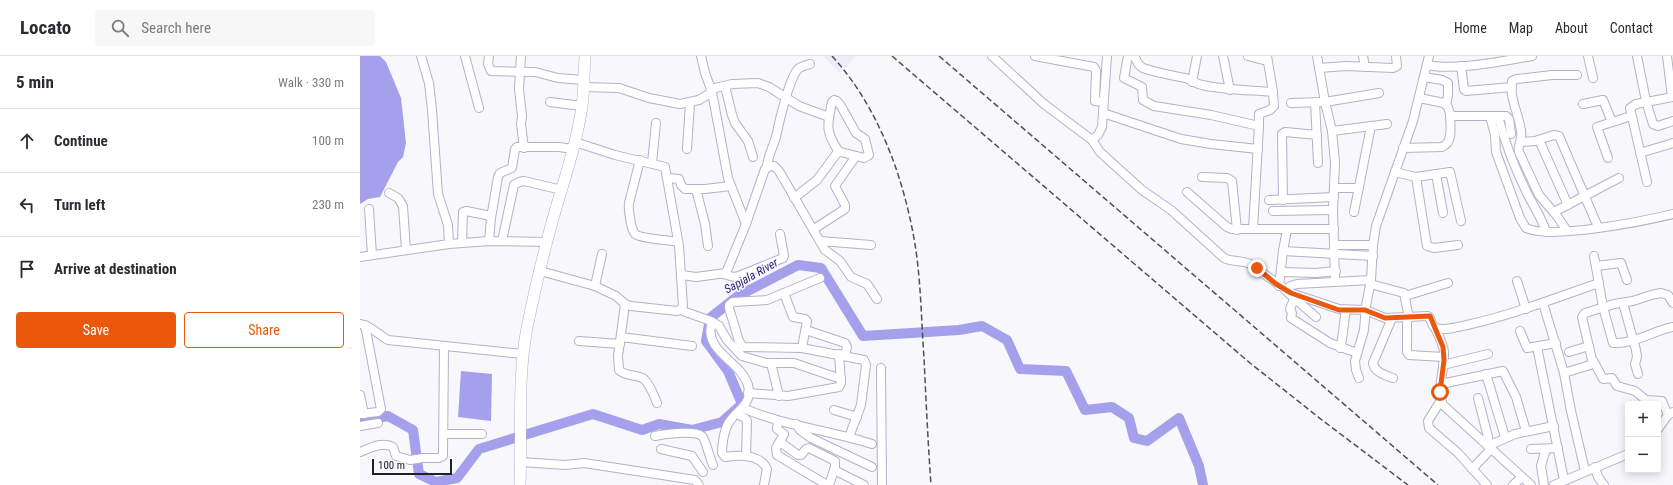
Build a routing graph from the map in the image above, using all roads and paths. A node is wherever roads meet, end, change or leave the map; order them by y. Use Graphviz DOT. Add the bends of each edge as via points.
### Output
graph roads {
  1 [pos="422,56"];
  2 [pos="465,56"];
  3 [pos="489,56"];
  4 [pos="521,56"];
  5 [pos="584,56"];
  6 [pos="701,56"];
  7 [pos="992,56"];
  8 [pos="1035,56"];
  9 [pos="1107,56"];
  10 [pos="1128,56"];
  11 [pos="1134,56"];
  12 [pos="1197,56"];
  13 [pos="1224,56"];
  14 [pos="1248,56"];
  15 [pos="1317,56"];
  16 [pos="1363,56"];
  17 [pos="1396,56"];
  18 [pos="1429,56"];
  19 [pos="1532,56"];
  20 [pos="1588,56"];
  21 [pos="1637,56"];
  22 [pos="1667,56"];
  23 [pos="1520,57"];
  24 [pos="1508,58"];
  25 [pos="1066,59"];
  26 [pos="1267,59"];
  27 [pos="1482,59"];
  28 [pos="810,64"];
  29 [pos="1427,65"];
  30 [pos="1461,66"];
  31 [pos="1365,67"];
  32 [pos="1319,68"];
  33 [pos="520,71"];
  34 [pos="1577,75"];
  35 [pos="1424,77"];
  36 [pos="1593,78"];
  37 [pos="1192,82"];
  38 [pos="583,84"];
  39 [pos="725,86"];
  40 [pos="1512,87"];
  41 [pos="1230,90"];
  42 [pos="711,91"];
  43 [pos="1273,92"];
  44 [pos="1379,93"];
  45 [pos="1672,97"];
  46 [pos="1420,98"];
  47 [pos="786,99"];
  48 [pos="1646,101"];
  49 [pos="550,102"];
  50 [pos="1103,102"];
  51 [pos="1315,102"];
  52 [pos="1325,102"];
  53 [pos="690,103"];
  54 [pos="1291,103"];
  55 [pos="1446,104"];
  56 [pos="1583,104"];
  57 [pos="582,106"];
  58 [pos="479,108"];
  59 [pos="1103,113"];
  60 [pos="1450,114"];
  61 [pos="829,116"];
  62 [pos="1494,116"];
  63 [pos="1631,116"];
  64 [pos="1673,121"];
  65 [pos="1612,122"];
  66 [pos="656,123"];
  67 [pos="1387,124"];
  68 [pos="1259,126"];
  69 [pos="1371,126"];
  70 [pos="1332,131"];
  71 [pos="1512,134"];
  72 [pos="1317,135"];
  73 [pos="1092,140"];
  74 [pos="1539,140"];
  75 [pos="1521,142"];
  76 [pos="1673,143"];
  77 [pos="574,145"];
  78 [pos="524,148"];
  79 [pos="1403,148"];
  80 [pos="687,149"];
  81 [pos="1258,149"];
  82 [pos="839,152"];
  83 [pos="1640,153"];
  84 [pos="856,156"];
  85 [pos="753,157"];
  86 [pos="1608,158"];
  87 [pos="640,160"];
  88 [pos="652,163"];
  89 [pos="1318,163"];
  90 [pos="767,166"];
  91 [pos="1395,172"];
  92 [pos="1436,174"];
  93 [pos="1416,177"];
  94 [pos="668,178"];
  95 [pos="1202,178"];
  96 [pos="1619,178"];
  97 [pos="1647,182"];
  98 [pos="731,186"];
  99 [pos="1335,188"];
  100 [pos="1359,188"];
  101 [pos="696,189"];
  102 [pos="562,190"];
  103 [pos="1187,192"];
  104 [pos="389,193"];
  105 [pos="1334,197"];
  106 [pos="1584,197"];
  107 [pos="794,198"];
  108 [pos="1269,200"];
  109 [pos="1283,200"];
  110 [pos="1568,205"];
  111 [pos="369,209"];
  112 [pos="1334,210"];
  113 [pos="1273,211"];
  114 [pos="1354,212"];
  115 [pos="1554,212"];
  116 [pos="1443,214"];
  117 [pos="1673,214"];
  118 [pos="491,216"];
  119 [pos="1461,221"];
  120 [pos="746,224"];
  121 [pos="1598,227"];
  122 [pos="1252,229"];
  123 [pos="1287,229"];
  124 [pos="1334,229"];
  125 [pos="814,230"];
  126 [pos="1237,230"];
  127 [pos="1567,231"];
  128 [pos="1546,232"];
  129 [pos="780,234"];
  130 [pos="489,241"];
  131 [pos="502,241"];
  132 [pos="820,241"];
  133 [pos="547,242"];
  134 [pos="678,242"];
  135 [pos="462,243"];
  136 [pos="449,244"];
  137 [pos="871,245"];
  138 [pos="1373,245"];
  139 [pos="1458,245"];
  140 [pos="708,246"];
  141 [pos="1335,249"];
  142 [pos="406,250"];
  143 [pos="1283,251"];
  144 [pos="602,254"];
  145 [pos="372,255"];
  146 [pos="1372,256"];
  147 [pos="1594,256"];
  148 [pos="360,257"];
  149 [pos="1596,266"];
  150 [pos="540,271"];
  151 [pos="1336,271"];
  152 [pos="1281,272"];
  153 [pos="723,274"];
  154 [pos="682,275"];
  155 [pos="820,278"];
  156 [pos="1627,280"];
  157 [pos="1335,281"];
  158 [pos="1517,281"];
  159 [pos="1371,282"];
  160 [pos="1448,283"];
  161 [pos="1599,283"];
  162 [pos="595,286"];
  163 [pos="1283,289"];
  164 [pos="784,293"];
  165 [pos="1405,296"];
  166 [pos="877,299"];
  167 [pos="1294,299"];
  168 [pos="1543,303"];
  169 [pos="1623,303"];
  170 [pos="1673,303"];
  171 [pos="625,304"];
  172 [pos="1603,307"];
  173 [pos="1526,309"];
  174 [pos="680,310"];
  175 [pos="1346,310"];
  176 [pos="1365,310"];
  177 [pos="1316,317"];
  178 [pos="1392,318"];
  179 [pos="1408,318"];
  180 [pos="710,321"];
  181 [pos="363,324"];
  182 [pos="1673,327"];
  183 [pos="1435,328"];
  184 [pos="806,330"];
  185 [pos="1520,331"];
  186 [pos="1633,340"];
  187 [pos="579,341"];
  188 [pos="620,341"];
  189 [pos="1556,343"];
  190 [pos="444,346"];
  191 [pos="692,346"];
  192 [pos="1590,346"];
  193 [pos="1537,347"];
  194 [pos="802,348"];
  195 [pos="1340,348"];
  196 [pos="1569,352"];
  197 [pos="1357,353"];
  198 [pos="523,354"];
  199 [pos="842,354"];
  200 [pos="1488,354"];
  201 [pos="1443,361"];
  202 [pos="1594,362"];
  203 [pos="771,363"];
  204 [pos="881,368"];
  205 [pos="1564,373"];
  206 [pos="1486,374"];
  207 [pos="1638,374"];
  208 [pos="1358,378"];
  209 [pos="1393,378"];
  210 [pos="841,379"];
  211 [pos="1441,384"];
  212 [pos="748,394"];
  213 [pos="360,395"];
  214 [pos="779,396"];
  215 [pos="1478,398"];
  216 [pos="1441,400"];
  217 [pos="657,403"];
  218 [pos="834,410"];
  219 [pos="740,411"];
  220 [pos="362,414"];
  221 [pos="1671,414"];
  222 [pos="857,417"];
  223 [pos="778,420"];
  224 [pos="378,423"];
  225 [pos="796,424"];
  226 [pos="360,426"];
  227 [pos="1554,426"];
  228 [pos="1661,426"];
  229 [pos="1526,431"];
  230 [pos="444,434"];
  231 [pos="482,434"];
  232 [pos="655,436"];
  233 [pos="849,437"];
  234 [pos="1505,437"];
  235 [pos="780,442"];
  236 [pos="872,444"];
  237 [pos="1489,447"];
  238 [pos="1558,448"];
  239 [pos="1531,449"];
  240 [pos="1546,449"];
  241 [pos="661,450"];
  242 [pos="360,452"];
  243 [pos="723,456"];
  244 [pos="746,456"];
  245 [pos="1625,456"];
  246 [pos="521,462"];
  247 [pos="713,465"];
  248 [pos="872,467"];
  249 [pos="1472,469"];
  250 [pos="834,470"];
  251 [pos="1596,470"];
  252 [pos="1585,471"];
  253 [pos="703,472"];
  254 [pos="1522,477"];
  255 [pos="1564,480"];
  256 [pos="698,484"];
  257 [pos="520,485"];
  258 [pos="764,485"];
  259 [pos="828,485"];
  260 [pos="864,485"];
  261 [pos="882,485"];
  262 [pos="1487,485"];
  263 [pos="1513,485"];
  264 [pos="1531,485"];
  265 [pos="1544,485"];
  266 [pos="1554,485"];
  267 [pos="1604,485"];
  1 -- 136 [label="street" via="429,83 438,194 448,225"];
  2 -- 58 [label="street"];
  3 -- 33 [label="street" via="488,64 491,71"];
  4 -- 33 [label="street"];
  5 -- 38 [label="highway"];
  6 -- 42 [label="street"];
  7 -- 73 [label="street" via="1044,104"];
  8 -- 25 [label="street"];
  9 -- 50 [label="street"];
  10 -- 68 [label="street" via="1124,78 1142,87 1144,101 1154,106"];
  11 -- 37 [label="street" via="1143,68 1188,78"];
  12 -- 37 [label="street"];
  13 -- 41 [label="street"];
  14 -- 26 [label="street"];
  15 -- 32 [label="street"];
  16 -- 31 [label="street"];
  17 -- 31 [label="street" via="1395,67"];
  18 -- 29 [label="street"];
  19 -- 23 [label="street"];
  20 -- 36 [label="street"];
  21 -- 48 [label="street"];
  22 -- 45 [label="street"];
  23 -- 24 [label="street"];
  24 -- 27 [label="street"];
  25 -- 50 [label="street" via="1096,68 1095,100"];
  26 -- 43 [label="street"];
  27 -- 30 [label="street"];
  28 -- 47 [label="street" via="799,69"];
  29 -- 30 [label="street"];
  29 -- 35 [label="street"];
  30 -- 40 [label="street" via="1466,91"];
  31 -- 32 [label="street"];
  32 -- 52 [label="street"];
  33 -- 38 [label="street"];
  33 -- 78 [label="street"];
  34 -- 40 [label="street" via="1517,79 1512,81"];
  35 -- 46 [label="street"];
  35 -- 55 [label="street" via="1448,83"];
  37 -- 41 [label="street"];
  38 -- 53 [label="street" via="619,88 660,101"];
  38 -- 57 [label="highway"];
  39 -- 42 [label="street"];
  39 -- 47 [label="street" via="758,83"];
  39 -- 85 [label="street" via="735,123 748,141"];
  40 -- 75 [label="street" via="1521,129"];
  41 -- 43 [label="street"];
  42 -- 53 [label="street"];
  42 -- 98 [label="street"];
  43 -- 68 [label="street" via="1274,106 1259,114"];
  44 -- 52 [label="street"];
  45 -- 48 [label="street"];
  46 -- 55 [label="street"];
  46 -- 79 [label="street"];
  47 -- 61 [label="street"];
  47 -- 90 [label="street"];
  48 -- 63 [label="street" via="1632,105"];
  48 -- 64 [label="street" via="1654,126"];
  49 -- 57 [label="street"];
  50 -- 59 [label="street"];
  51 -- 52 [label="street"];
  51 -- 54 [label="street"];
  51 -- 72 [label="street"];
  52 -- 70 [label="street"];
  53 -- 80 [label="street"];
  55 -- 60 [label="street"];
  56 -- 65 [label="street" via="1603,100"];
  57 -- 77 [label="highway"];
  59 -- 73 [label="street" via="1102,127"];
  59 -- 81 [label="street" via="1180,139"];
  60 -- 62 [label="street"];
  60 -- 79 [label="street" via="1450,140 1447,145"];
  61 -- 82 [label="street" via="828,132"];
  61 -- 84 [label="street" via="832,102 836,100 856,133 866,142 868,157"];
  62 -- 71 [label="street" via="1508,117"];
  62 -- 128 [label="street"];
  62 -- 128 [label="street" via="1496,152 1520,218 1526,228"];
  63 -- 65 [label="street"];
  63 -- 83 [label="street"];
  65 -- 86 [label="street" via="1597,127"];
  66 -- 88 [label="street"];
  67 -- 69 [label="street"];
  68 -- 81 [label="street"];
  69 -- 70 [label="street"];
  69 -- 100 [label="street"];
  70 -- 99 [label="street"];
  72 -- 89 [label="street"];
  72 -- 109 [label="street" via="1285,132 1282,134"];
  73 -- 163 [label="street" via="1100,152 1129,178 1171,210 1224,258 1250,264"];
  74 -- 75 [label="street"];
  74 -- 106 [label="street" via="1554,134 1559,136"];
  74 -- 110 [label="street"];
  75 -- 115 [label="street" via="1519,152 1535,187"];
  76 -- 83 [label="street"];
  77 -- 78 [label="street"];
  77 -- 87 [label="street"];
  77 -- 102 [label="highway"];
  78 -- 118 [label="street" via="515,149 512,168 500,173 498,177"];
  79 -- 91 [label="street"];
  81 -- 122 [label="street"];
  82 -- 84 [label="street"];
  82 -- 107 [label="street" via="817,180"];
  83 -- 97 [label="street"];
  84 -- 125 [label="street" via="835,186 845,209"];
  87 -- 88 [label="street"];
  87 -- 134 [label="street" via="628,209 634,231 639,236"];
  88 -- 94 [label="street" via="665,167"];
  90 -- 107 [label="street" via="774,166 779,171"];
  90 -- 120 [label="street"];
  91 -- 93 [label="street"];
  91 -- 138 [label="street" via="1381,208"];
  92 -- 93 [label="street"];
  92 -- 116 [label="street"];
  92 -- 119 [label="street" via="1450,172"];
  93 -- 139 [label="street" via="1427,246 1434,248"];
  94 -- 101 [label="street" via="680,179 684,189"];
  94 -- 134 [label="street"];
  95 -- 126 [label="street" via="1227,178 1232,181"];
  96 -- 106 [label="street"];
  98 -- 101 [label="street"];
  98 -- 120 [label="street"];
  99 -- 100 [label="street"];
  99 -- 105 [label="street"];
  100 -- 114 [label="street"];
  101 -- 140 [label="street"];
  102 -- 131 [label="street" via="524,181 514,185"];
  102 -- 133 [label="highway"];
  103 -- 126 [label="street" via="1227,227"];
  104 -- 142 [label="street" via="398,198 403,206"];
  105 -- 109 [label="street"];
  105 -- 112 [label="street"];
  106 -- 110 [label="street"];
  106 -- 121 [label="street"];
  107 -- 125 [label="street"];
  108 -- 109 [label="street"];
  110 -- 115 [label="street"];
  111 -- 145 [label="street"];
  112 -- 113 [label="street"];
  112 -- 124 [label="street"];
  115 -- 127 [label="street"];
  117 -- 121 [label="street"];
  118 -- 130 [label="street"];
  118 -- 135 [label="street" via="463,212"];
  120 -- 153 [label="street" via="730,268"];
  121 -- 127 [label="street"];
  122 -- 123 [label="street"];
  122 -- 126 [label="street"];
  123 -- 124 [label="street"];
  123 -- 143 [label="street"];
  124 -- 141 [label="street"];
  125 -- 132 [label="street"];
  127 -- 128 [label="street"];
  129 -- 153 [label="street" via="783,258 739,276"];
  130 -- 131 [label="street"];
  130 -- 135 [label="street"];
  131 -- 133 [label="street"];
  132 -- 137 [label="street"];
  132 -- 166 [label="street" via="851,277 867,284"];
  133 -- 150 [label="highway"];
  134 -- 154 [label="street"];
  135 -- 136 [label="street"];
  136 -- 142 [label="street"];
  138 -- 141 [label="street"];
  138 -- 146 [label="street"];
  141 -- 143 [label="street"];
  141 -- 146 [label="street"];
  141 -- 151 [label="street"];
  142 -- 145 [label="street"];
  143 -- 152 [label="street"];
  144 -- 162 [label="street"];
  145 -- 148 [label="street"];
  146 -- 159 [label="street"];
  147 -- 149 [label="street"];
  149 -- 156 [label="street" via="1621,263"];
  149 -- 161 [label="street"];
  150 -- 162 [label="street"];
  150 -- 198 [label="highway"];
  151 -- 152 [label="street"];
  151 -- 157 [label="street"];
  152 -- 163 [label="street"];
  153 -- 154 [label="street" via="696,277"];
  154 -- 174 [label="street" via="683,306"];
  155 -- 164 [label="street"];
  157 -- 159 [label="street"];
  157 -- 163 [label="street" via="1297,284"];
  158 -- 173 [label="street"];
  159 -- 165 [label="street" via="1399,291"];
  159 -- 176 [label="street"];
  160 -- 165 [label="street"];
  161 -- 168 [label="street"];
  161 -- 172 [label="street"];
  162 -- 171 [label="street" via="616,296"];
  163 -- 167 [label="street"];
  163 -- 175 [label="street"];
  164 -- 184 [label="street" via="793,317 806,319"];
  164 -- 194 [label="street" via="759,301 733,302 728,308 743,347"];
  165 -- 179 [label="street"];
  167 -- 177 [label="street"];
  167 -- 195 [label="street" via="1290,309 1291,318"];
  168 -- 173 [label="street"];
  168 -- 189 [label="street"];
  169 -- 170 [label="street" via="1661,293 1668,295"];
  169 -- 172 [label="street"];
  169 -- 186 [label="street"];
  171 -- 174 [label="street"];
  171 -- 188 [label="street"];
  172 -- 186 [label="street" via="1612,341 1616,343"];
  172 -- 192 [label="street" via="1583,315"];
  173 -- 183 [label="street" via="1475,324"];
  174 -- 180 [label="street"];
  175 -- 176 [label="street"];
  175 -- 195 [label="street"];
  176 -- 178 [label="street"];
  176 -- 197 [label="street" via="1364,330"];
  178 -- 179 [label="street"];
  178 -- 209 [label="street" via="1373,363 1377,371"];
  179 -- 183 [label="street" via="1428,316"];
  179 -- 201 [label="street" via="1409,355"];
  180 -- 203 [label="street" via="719,326 727,340 742,356"];
  180 -- 212 [label="street" via="711,338 725,358 746,378"];
  181 -- 190 [label="street" via="388,340"];
  181 -- 220 [label="street" via="381,409 378,412"];
  182 -- 186 [label="street"];
  183 -- 201 [label="street" via="1443,347"];
  184 -- 194 [label="street"];
  184 -- 199 [label="street" via="845,343 847,347"];
  185 -- 193 [label="street" via="1527,348"];
  186 -- 207 [label="street"];
  187 -- 188 [label="street"];
  188 -- 191 [label="street"];
  188 -- 217 [label="street" via="619,370 622,374 644,379"];
  189 -- 193 [label="street"];
  189 -- 205 [label="street"];
  190 -- 198 [label="street"];
  190 -- 230 [label="street"];
  192 -- 196 [label="street"];
  192 -- 202 [label="street"];
  193 -- 227 [label="street"];
  194 -- 199 [label="street"];
  195 -- 197 [label="street"];
  197 -- 208 [label="street"];
  198 -- 246 [label="highway" via="520,392"];
  199 -- 210 [label="street"];
  199 -- 222 [label="street" via="866,361 863,393"];
  200 -- 201 [label="street"];
  201 -- 211 [label="street"];
  202 -- 205 [label="street" via="1591,366"];
  202 -- 221 [label="street" via="1603,379 1612,378 1617,386 1636,391 1646,400 1662,401"];
  203 -- 210 [label="street" via="794,363"];
  203 -- 214 [label="street"];
  204 -- 261 [label="street"];
  205 -- 252 [label="street"];
  206 -- 211 [label="street"];
  206 -- 229 [label="street" via="1504,372 1516,397"];
  206 -- 234 [label="street"];
  210 -- 214 [label="street" via="841,386 836,388"];
  211 -- 216 [label="street"];
  212 -- 214 [label="street"];
  212 -- 219 [label="street" via="746,404"];
  213 -- 220 [label="street"];
  215 -- 237 [label="street"];
  216 -- 237 [label="street" via="1446,409"];
  216 -- 249 [label="street" via="1428,421 1428,426"];
  218 -- 222 [label="street"];
  219 -- 223 [label="street"];
  219 -- 243 [label="street" via="728,424 722,449"];
  219 -- 244 [label="street" via="747,420"];
  221 -- 228 [label="street"];
  222 -- 233 [label="street"];
  223 -- 225 [label="street"];
  223 -- 235 [label="street" via="778,429 784,434"];
  224 -- 226 [label="street"];
  225 -- 233 [label="street"];
  225 -- 248 [label="street" via="811,438"];
  227 -- 229 [label="street"];
  227 -- 238 [label="street"];
  229 -- 234 [label="street"];
  230 -- 231 [label="street"];
  230 -- 242 [label="street" via="444,456 439,458 397,457 393,447 388,445"];
  232 -- 247 [label="street" via="674,433 702,435"];
  233 -- 236 [label="street"];
  234 -- 237 [label="street"];
  235 -- 250 [label="street" via="800,456 809,448 833,460 836,464"];
  235 -- 259 [label="street" via="776,448 777,455"];
  237 -- 249 [label="street"];
  237 -- 254 [label="street"];
  238 -- 240 [label="street"];
  238 -- 255 [label="street"];
  239 -- 240 [label="street"];
  240 -- 265 [label="street" via="1541,466"];
  241 -- 253 [label="street" via="692,456"];
  243 -- 244 [label="street"];
  243 -- 247 [label="street"];
  244 -- 258 [label="street" via="766,466"];
  245 -- 251 [label="street"];
  246 -- 256 [label="street" via="565,465 584,463 695,480"];
  246 -- 257 [label="highway"];
  247 -- 253 [label="street"];
  249 -- 262 [label="street"];
  250 -- 259 [label="street"];
  250 -- 260 [label="street"];
  251 -- 252 [label="street"];
  251 -- 267 [label="street"];
  252 -- 255 [label="street"];
  253 -- 256 [label="street"];
  254 -- 263 [label="street"];
  254 -- 264 [label="street"];
  255 -- 266 [label="street"];
}
